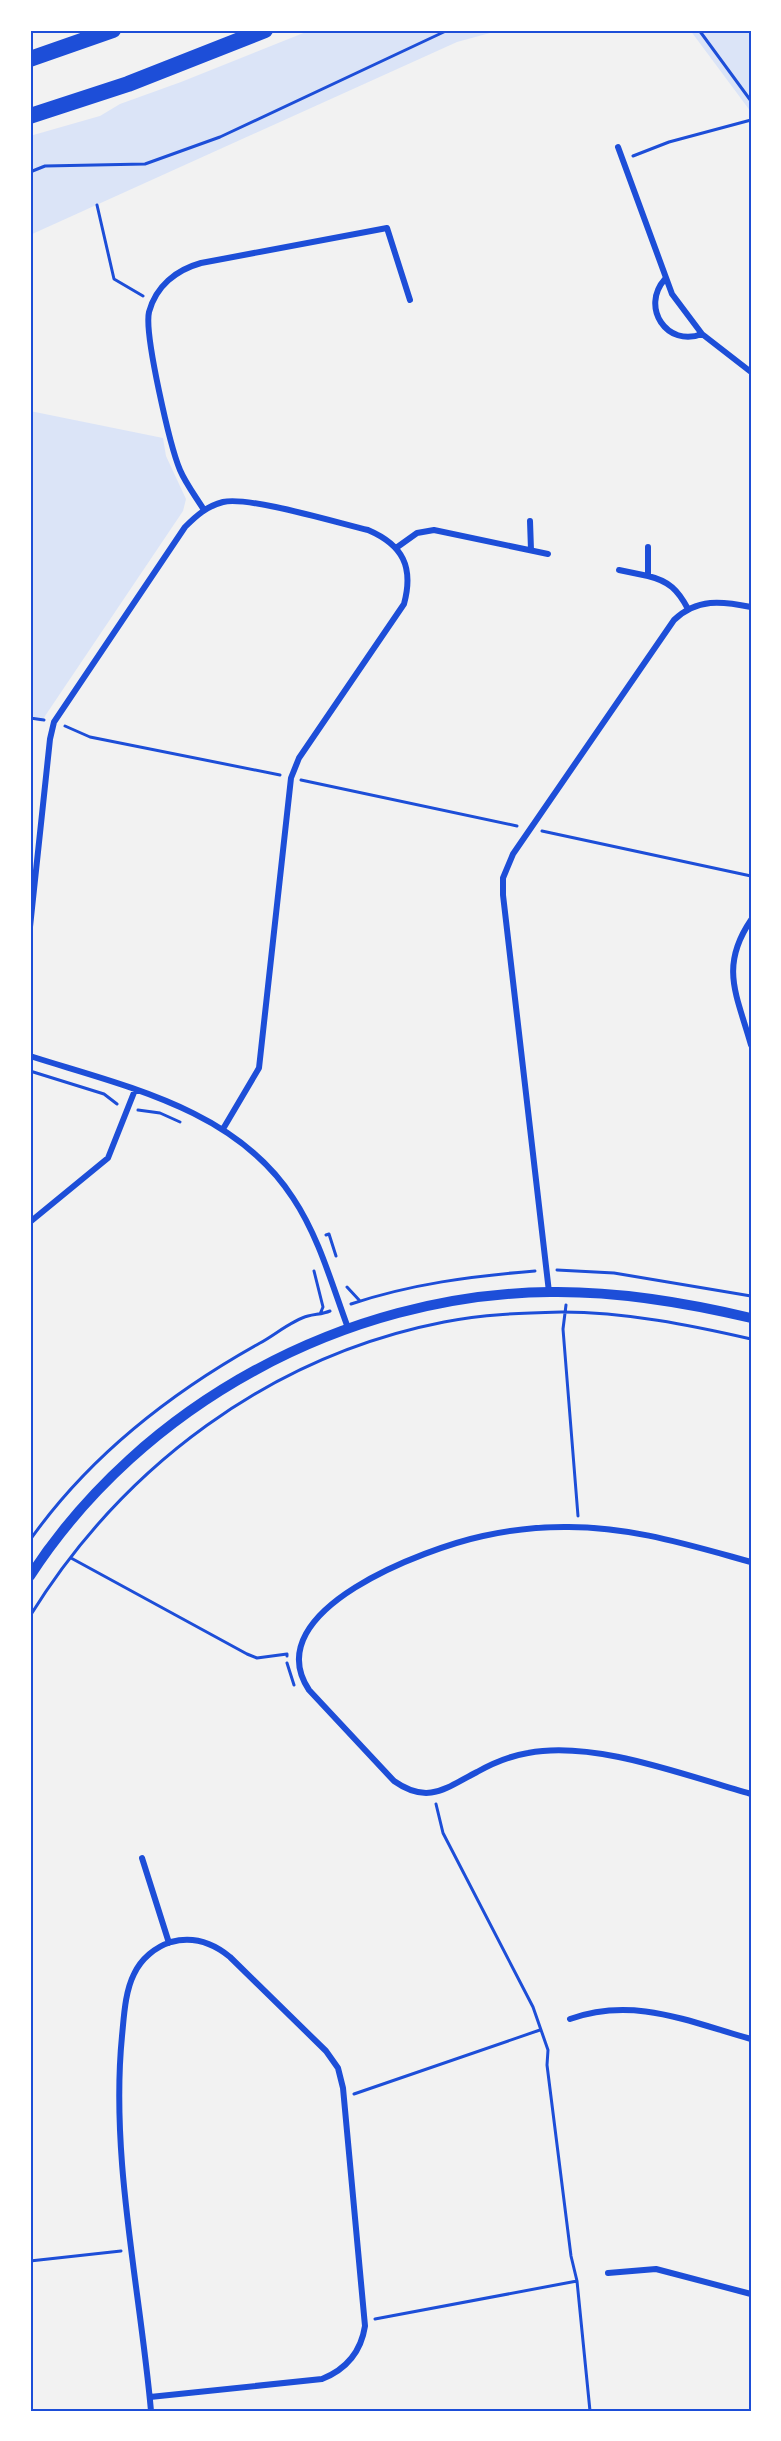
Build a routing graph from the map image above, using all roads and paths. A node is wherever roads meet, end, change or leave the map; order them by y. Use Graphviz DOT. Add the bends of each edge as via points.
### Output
graph roads {
  1 [pos="113,30"];
  2 [pos="265,30"];
  3 [pos="448,30"];
  4 [pos="699,30"];
  5 [pos="30,59"];
  6 [pos="751,101"];
  7 [pos="30,116"];
  8 [pos="751,120"];
  9 [pos="618,147"];
  10 [pos="623,160"];
  11 [pos="30,172"];
  12 [pos="97,205"];
  13 [pos="665,279"];
  14 [pos="410,300"];
  15 [pos="153,301"];
  16 [pos="702,334"];
  17 [pos="751,372"];
  18 [pos="204,510"];
  19 [pos="530,521"];
  20 [pos="648,547"];
  21 [pos="396,548"];
  22 [pos="531,550"];
  23 [pos="548,554"];
  24 [pos="619,570"];
  25 [pos="648,576"];
  26 [pos="751,607"];
  27 [pos="688,609"];
  28 [pos="30,718"];
  29 [pos="54,722"];
  30 [pos="291,777"];
  31 [pos="530,829"];
  32 [pos="751,876"];
  33 [pos="751,920"];
  34 [pos="30,927"];
  35 [pos="751,1045"];
  36 [pos="30,1056"];
  37 [pos="30,1071"];
  38 [pos="135,1090"];
  39 [pos="129,1107"];
  40 [pos="185,1124"];
  41 [pos="224,1129"];
  42 [pos="30,1222"];
  43 [pos="570,1270"];
  44 [pos="314,1271"];
  45 [pos="546,1271"];
  46 [pos="549,1292"];
  47 [pos="569,1292"];
  48 [pos="751,1296"];
  49 [pos="340,1308"];
  50 [pos="564,1312"];
  51 [pos="320,1315"];
  52 [pos="751,1318"];
  53 [pos="348,1328"];
  54 [pos="751,1339"];
  55 [pos="579,1527"];
  56 [pos="30,1540"];
  57 [pos="71,1558"];
  58 [pos="751,1562"];
  59 [pos="30,1576"];
  60 [pos="30,1616"];
  61 [pos="297,1691"];
  62 [pos="751,1794"];
  63 [pos="429,1803"];
  64 [pos="142,1858"];
  65 [pos="170,1943"];
  66 [pos="570,2019"];
  67 [pos="540,2030"];
  68 [pos="751,2039"];
  69 [pos="344,2097"];
  70 [pos="133,2250"];
  71 [pos="30,2261"];
  72 [pos="608,2274"];
  73 [pos="577,2281"];
  74 [pos="751,2294"];
  75 [pos="365,2321"];
  76 [pos="150,2397"];
  77 [pos="151,2411"];
  78 [pos="590,2411"];
  1 -- 5 [label="highway"];
  2 -- 7 [label="highway" via="128,84"];
  3 -- 11 [label="path" via="231,132 146,164 45,166"];
  4 -- 6 [label="path"];
  8 -- 10 [label="path" via="669,142"];
  9 -- 10 [label="street"];
  10 -- 13 [label="street"];
  12 -- 15 [label="path" via="114,279"];
  13 -- 16 [label="street"];
  13 -- 16 [label="street" via="655,298 659,320 681,337"];
  14 -- 15 [label="street" via="387,228 190,266 172,276"];
  15 -- 18 [label="street" via="147,332 173,447 179,468"];
  16 -- 17 [label="street"];
  18 -- 21 [label="street" via="230,501 248,502 368,531 384,537"];
  18 -- 29 [label="street" via="185,527"];
  19 -- 22 [label="street"];
  20 -- 25 [label="street"];
  21 -- 22 [label="street" via="417,533 434,530"];
  21 -- 30 [label="street" via="405,562 408,579 404,603 299,758"];
  22 -- 23 [label="street"];
  24 -- 25 [label="street"];
  25 -- 27 [label="street" via="674,587"];
  26 -- 27 [label="street" via="713,601"];
  27 -- 31 [label="street" via="668,627"];
  28 -- 29 [label="path"];
  29 -- 30 [label="path" via="90,737"];
  29 -- 34 [label="street"];
  30 -- 31 [label="path"];
  30 -- 41 [label="street" via="259,1068"];
  31 -- 32 [label="path"];
  31 -- 45 [label="street" via="508,862 502,886"];
  33 -- 35 [label="street" via="737,942 732,972"];
  36 -- 38 [label="street"];
  37 -- 39 [label="path" via="104,1094 114,1103"];
  38 -- 39 [label="street"];
  38 -- 41 [label="street" via="186,1109"];
  39 -- 40 [label="path" via="160,1113"];
  39 -- 42 [label="street" via="108,1158"];
  41 -- 49 [label="street" via="269,1166 293,1197 312,1231"];
  43 -- 45 [label="path"];
  43 -- 47 [label="path"];
  43 -- 48 [label="path" via="614,1273"];
  44 -- 51 [label="path" via="323,1307"];
  45 -- 46 [label="street"];
  45 -- 49 [label="path" via="416,1286"];
  46 -- 47 [label="street"];
  46 -- 53 [label="street" via="446,1302"];
  47 -- 50 [label="path"];
  47 -- 52 [label="street" via="650,1298"];
  49 -- 51 [label="path"];
  49 -- 53 [label="street"];
  50 -- 54 [label="path" via="699,1327"];
  50 -- 55 [label="path"];
  50 -- 57 [label="path" via="444,1322 381,1339 273,1384 218,1417 168,1454 121,1497"];
  51 -- 56 [label="path" via="307,1316 231,1358 140,1422 88,1469"];
  53 -- 59 [label="street" via="249,1373 158,1435 80,1510"];
  55 -- 58 [label="street" via="645,1534"];
  55 -- 62 [label="street" via="484,1536 432,1551 383,1573 337,1601 310,1624 297,1657 303,1683 394,1780 417,1792 444,1791 506,1759 557,1749 609,1755"];
  57 -- 60 [label="path"];
  57 -- 61 [label="path" via="247,1654 257,1658 287,1654 287,1667"];
  63 -- 67 [label="path" via="436,1803 443,1833 533,2007"];
  64 -- 65 [label="street"];
  65 -- 69 [label="street" via="206,1943 230,1957 332,2059"];
  65 -- 70 [label="street" via="146,1957 135,1972 124,2023 119,2123"];
  66 -- 68 [label="street" via="610,2008 639,2009"];
  67 -- 69 [label="path"];
  67 -- 73 [label="path" via="548,2050"];
  69 -- 75 [label="street"];
  70 -- 71 [label="path"];
  70 -- 76 [label="street"];
  72 -- 74 [label="street" via="656,2269"];
  73 -- 75 [label="path"];
  73 -- 78 [label="path"];
  75 -- 76 [label="street" via="355,2355 340,2370 322,2379"];
  76 -- 77 [label="street"];
}
